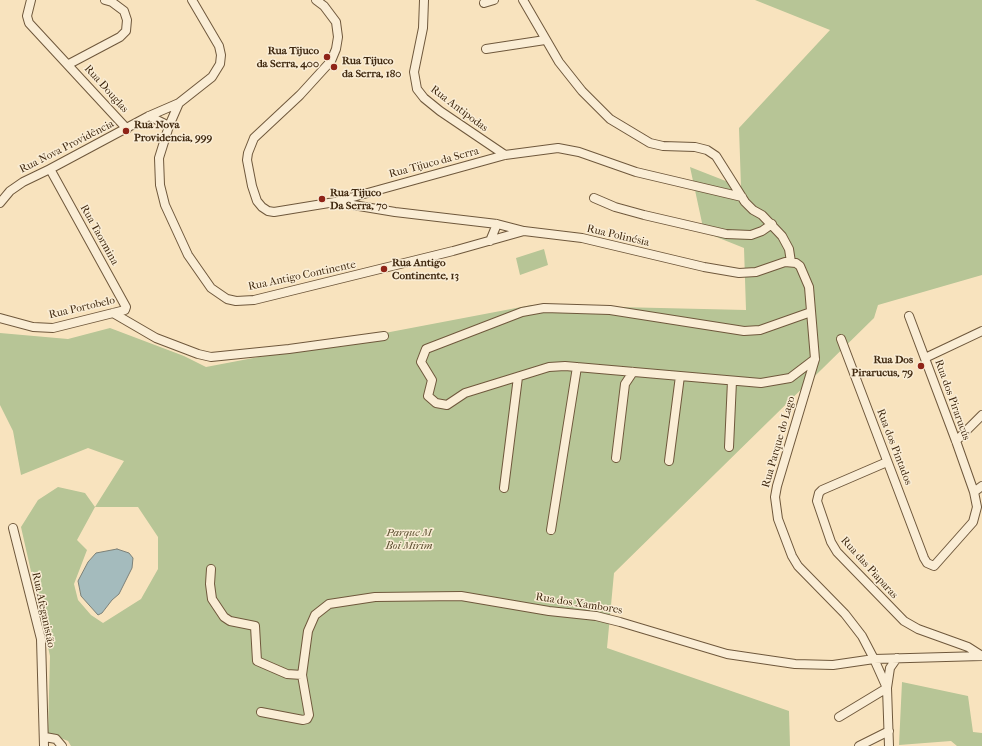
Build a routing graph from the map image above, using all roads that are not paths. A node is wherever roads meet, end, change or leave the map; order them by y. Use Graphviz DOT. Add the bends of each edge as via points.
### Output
graph roads {
  1 [pos="31,0"];
  2 [pos="105,0"];
  3 [pos="192,0"];
  4 [pos="316,0"];
  5 [pos="424,0"];
  6 [pos="494,0"];
  7 [pos="523,0"];
  8 [pos="484,3"];
  9 [pos="545,40"];
  10 [pos="486,49"];
  11 [pos="69,64"];
  12 [pos="179,103"];
  13 [pos="149,116"];
  14 [pos="169,126"];
  15 [pos="127,129"];
  16 [pos="505,155"];
  17 [pos="50,169"];
  18 [pos="742,197"];
  19 [pos="594,198"];
  20 [pos="335,202"];
  21 [pos="0,203"];
  22 [pos="497,224"];
  23 [pos="772,224"];
  24 [pos="524,231"];
  25 [pos="490,241"];
  26 [pos="791,262"];
  27 [pos="123,310"];
  28 [pos="811,312"];
  29 [pos="113,313"];
  30 [pos="909,316"];
  31 [pos="0,318"];
  32 [pos="982,331"];
  33 [pos="384,336"];
  34 [pos="841,339"];
  35 [pos="925,358"];
  36 [pos="815,359"];
  37 [pos="577,367"];
  38 [pos="633,372"];
  39 [pos="680,376"];
  40 [pos="518,377"];
  41 [pos="732,381"];
  42 [pos="982,415"];
  43 [pos="956,441"];
  44 [pos="730,448"];
  45 [pos="616,458"];
  46 [pos="669,461"];
  47 [pos="887,462"];
  48 [pos="982,486"];
  49 [pos="504,488"];
  50 [pos="974,492"];
  51 [pos="13,528"];
  52 [pos="551,530"];
  53 [pos="927,563"];
  54 [pos="210,569"];
  55 [pos="982,656"];
  56 [pos="897,658"];
  57 [pos="874,659"];
  58 [pos="302,675"];
  59 [pos="888,688"];
  60 [pos="261,712"];
  61 [pos="839,717"];
  62 [pos="889,731"];
  63 [pos="45,737"];
  64 [pos="44,746"];
  65 [pos="62,746"];
  66 [pos="859,746"];
  67 [pos="889,746"];
  1 -- 11 [label="street, Rua Douglas" via="27,16 29,22"];
  2 -- 11 [label="street, Rua Douglas" via="124,11 127,20 126,31 110,43"];
  3 -- 12 [label="street, Rua Nova Providência" via="219,46 220,64 212,77"];
  4 -- 20 [label="street, Rua Tijuco da Serra" via="336,22 338,36 331,61 300,95 254,138 247,160 257,201 268,211"];
  5 -- 16 [label="street, Rua Antipodas" via="423,28 414,72 417,89 440,111"];
  6 -- 8 [label="street"];
  7 -- 9 [label="street"];
  9 -- 10 [label="street"];
  9 -- 18 [label="street" via="582,91 610,119 650,143 695,147 712,153"];
  11 -- 15 [label="street, Rua Douglas"];
  12 -- 13 [label="street, Rua Nova Providência"];
  12 -- 14 [label="street, Rua Antigo Continente"];
  13 -- 14 [label="street"];
  13 -- 15 [label="street, Rua Nova Providência"];
  14 -- 25 [label="street, Rua Antigo Continente" via="159,158 160,185 165,205 188,255 211,288 227,299 254,300"];
  15 -- 17 [label="street, Rua Nova Providência"];
  16 -- 18 [label="street, Rua Tijuco da Serra" via="546,149 568,149 636,172"];
  16 -- 20 [label="street, Rua Tijuco da Serra"];
  17 -- 21 [label="street, Rua Nova Providência" via="23,182 10,191"];
  17 -- 27 [label="street, Rua Taormina" via="126,305"];
  18 -- 23 [label="street" via="753,210"];
  19 -- 23 [label="street" via="644,215 726,234 751,235"];
  20 -- 22 [label="street, Rua Polinésia"];
  22 -- 24 [label="street, Rua Polinésia"];
  22 -- 25 [label="street"];
  23 -- 26 [label="street" via="789,249"];
  24 -- 25 [label="street, Rua Antigo Continente"];
  24 -- 26 [label="street, Rua Polinésia" via="582,238 740,273 756,272"];
  26 -- 28 [label="street" via="796,263 802,270 808,287"];
  27 -- 29 [label="street, Rua Portobelo"];
  28 -- 36 [label="street"];
  28 -- 40 [label="street" via="760,330 744,332 610,310 544,308 522,312 426,349 421,362 432,380 428,396 436,403 447,405 465,393"];
  29 -- 31 [label="street, Rua Portobelo" via="65,326 41,328"];
  29 -- 33 [label="street" via="156,338 211,357 289,350"];
  30 -- 35 [label="street, Rua dos Pirarucús"];
  32 -- 35 [label="street"];
  34 -- 47 [label="street, Rua dos Pintados"];
  35 -- 43 [label="street, Rua dos Pirarucús"];
  36 -- 41 [label="street" via="790,378 761,383"];
  36 -- 57 [label="street, Rua Parque do Lago" via="777,486 775,497 778,519 798,566 845,614 862,636"];
  37 -- 38 [label="street"];
  37 -- 40 [label="street" via="549,367"];
  37 -- 52 [label="street"];
  38 -- 39 [label="street"];
  38 -- 45 [label="street" via="625,384"];
  39 -- 41 [label="street"];
  39 -- 46 [label="street"];
  40 -- 49 [label="street"];
  41 -- 44 [label="street"];
  42 -- 43 [label="street"];
  43 -- 50 [label="street, Rua dos Pirarucús"];
  47 -- 53 [label="street, Rua dos Pintados"];
  47 -- 55 [label="street, Rua das Piaparas" via="819,493 817,501 831,542 837,552 904,621 968,647"];
  48 -- 50 [label="street"];
  50 -- 53 [label="street, Rua dos Pirarucús" via="977,507 973,522 934,566"];
  51 -- 63 [label="street, Rua Afeganistão" via="41,639"];
  54 -- 58 [label="street" via="212,599 224,617 230,621 255,626 257,661 287,674"];
  55 -- 56 [label="street, Rua dos Xambores"];
  56 -- 57 [label="street, Rua dos Xambores"];
  56 -- 59 [label="street, Rua Parque do Lago" via="890,668"];
  57 -- 58 [label="street, Rua dos Xambores" via="834,665 794,664 727,654 608,618 549,611 472,597 383,597 329,604 315,615 308,632"];
  57 -- 59 [label="street, Rua Parque do Lago"];
  58 -- 60 [label="street, Rua dos Xambores" via="309,715 307,719"];
  59 -- 61 [label="street"];
  59 -- 62 [label="street, Rua Parque do Lago"];
  62 -- 66 [label="street"];
  62 -- 67 [label="street, Rua Parque do Lago"];
  63 -- 64 [label="street, Rua Afeganistão"];
  63 -- 65 [label="street" via="56,739"];
}
